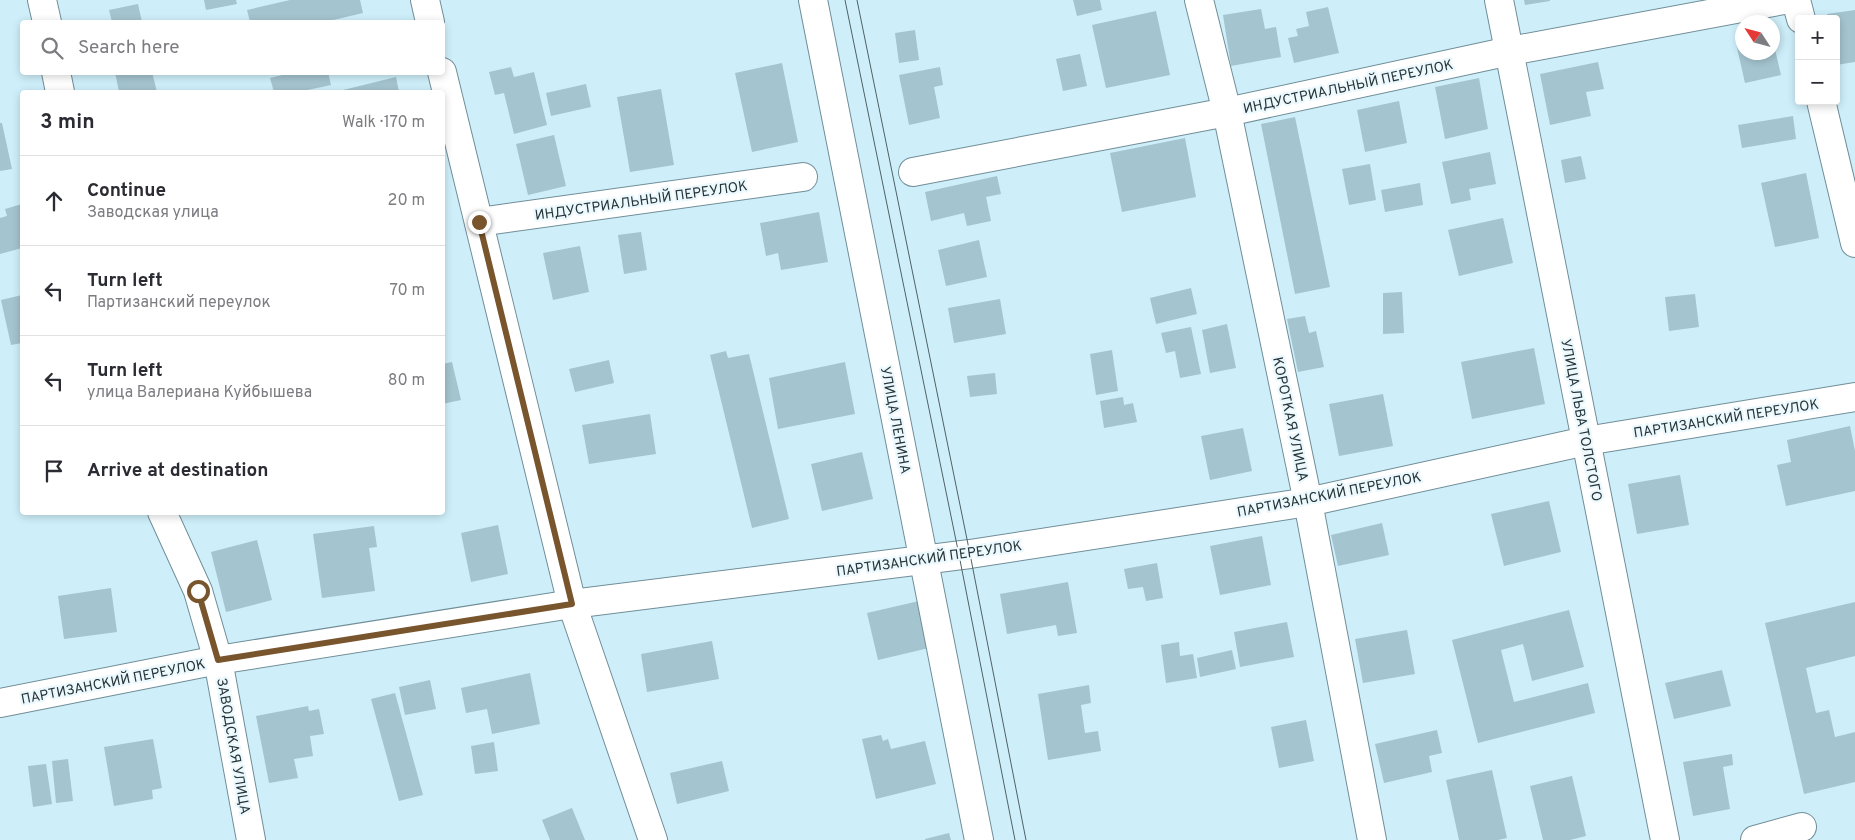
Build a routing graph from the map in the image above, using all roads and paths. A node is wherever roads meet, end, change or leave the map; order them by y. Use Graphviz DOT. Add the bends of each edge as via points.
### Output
graph roads {
  1 [pos="42,0"];
  2 [pos="425,0"];
  3 [pos="813,0"];
  4 [pos="1198,0"];
  5 [pos="1498,0"];
  6 [pos="1784,0"];
  7 [pos="1796,0"];
  8 [pos="1800,15"];
  9 [pos="47,20"];
  10 [pos="430,20"];
  11 [pos="1510,51"];
  12 [pos="57,75"];
  13 [pos="443,75"];
  14 [pos="60,90"];
  15 [pos="1822,105"];
  16 [pos="1227,112"];
  17 [pos="913,172"];
  18 [pos="802,177"];
  19 [pos="479,222"];
  20 [pos="1855,242"];
  21 [pos="1855,397"];
  22 [pos="1586,441"];
  23 [pos="1308,502"];
  24 [pos="163,515"];
  25 [pos="924,559"];
  26 [pos="572,604"];
  27 [pos="218,660"];
  28 [pos="0,703"];
  29 [pos="1802,827"];
  30 [pos="251,840"];
  31 [pos="653,840"];
  32 [pos="980,840"];
  33 [pos="1372,840"];
  34 [pos="1664,840"];
  35 [pos="1755,840"];
  1 -- 9 [label="street"];
  2 -- 10 [label="street"];
  3 -- 25 [label="street, УЛИЦА ЛЕНИНА"];
  4 -- 16 [label="street, КОРОТКАЯ УЛИЦА"];
  5 -- 11 [label="street, УЛИЦА ЛЬВА ТОЛСТОГО"];
  6 -- 11 [label="street, ИНДУСТРИАЛЬНЫЙ ПЕРЕУЛОК"];
  7 -- 8 [label="street"];
  11 -- 16 [label="street, ИНДУСТРИАЛЬНЫЙ ПЕРЕУЛОК"];
  11 -- 22 [label="street, УЛИЦА ЛЬВА ТОЛСТОГО"];
  12 -- 14 [label="street"];
  13 -- 19 [label="street"];
  15 -- 20 [label="street"];
  16 -- 17 [label="street, ИНДУСТРИАЛЬНЫЙ ПЕРЕУЛОК"];
  16 -- 23 [label="street, КОРОТКАЯ УЛИЦА"];
  18 -- 19 [label="street, ИНДУСТРИАЛЬНЫЙ ПЕРЕУЛОК"];
  19 -- 26 [label="street"];
  21 -- 22 [label="street, ПАРТИЗАНСКИЙ ПЕРЕУЛОК"];
  22 -- 23 [label="street, ПАРТИЗАНСКИЙ ПЕРЕУЛОК"];
  22 -- 34 [label="street, УЛИЦА ЛЬВА ТОЛСТОГО"];
  23 -- 25 [label="street, ПАРТИЗАНСКИЙ ПЕРЕУЛОК"];
  23 -- 33 [label="street, КОРОТКАЯ УЛИЦА"];
  24 -- 27 [label="street, ЗАВОДСКАЯ УЛИЦА" via="198,591"];
  25 -- 26 [label="street, ПАРТИЗАНСКИЙ ПЕРЕУЛОК"];
  25 -- 32 [label="street, УЛИЦА ЛЕНИНА"];
  26 -- 27 [label="street, ПАРТИЗАНСКИЙ ПЕРЕУЛОК"];
  26 -- 31 [label="street"];
  27 -- 28 [label="street, ПАРТИЗАНСКИЙ ПЕРЕУЛОК"];
  27 -- 30 [label="street, ЗАВОДСКАЯ УЛИЦА"];
  29 -- 35 [label="street"];
}
